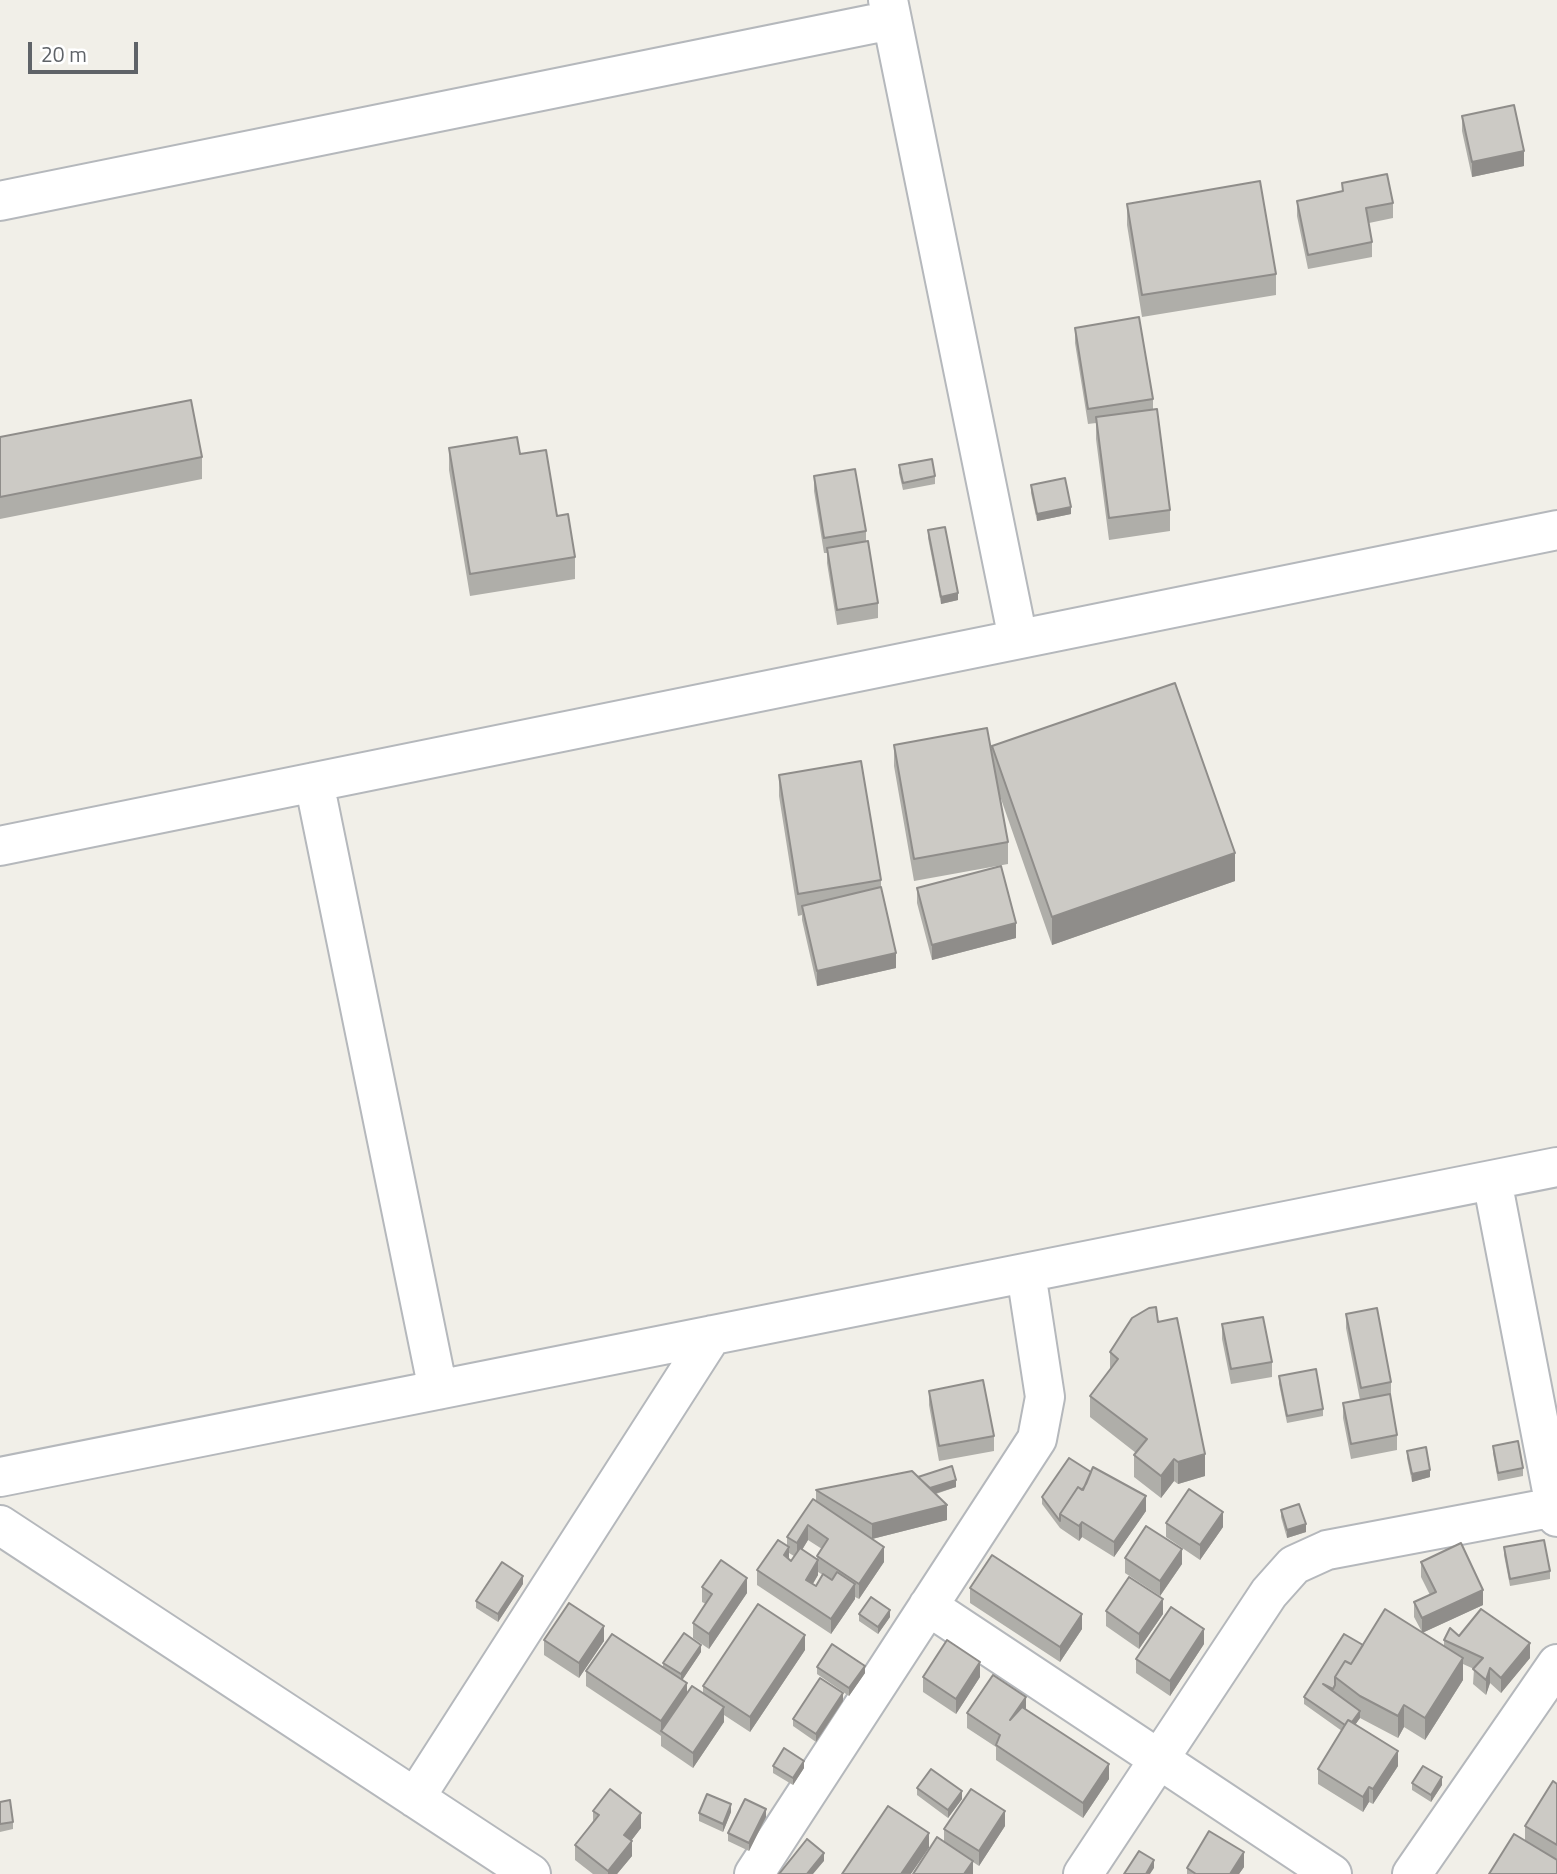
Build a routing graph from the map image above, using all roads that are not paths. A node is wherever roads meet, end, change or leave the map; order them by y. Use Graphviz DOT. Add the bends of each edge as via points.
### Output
graph roads {
  1 [pos="890,10"];
  2 [pos="0,201"];
  3 [pos="1557,530"];
  4 [pos="1018,639"];
  5 [pos="314,782"];
  6 [pos="0,846"];
  7 [pos="1557,1167"];
  8 [pos="1492,1180"];
  9 [pos="1026,1273"];
  10 [pos="712,1335"];
  11 [pos="438,1390"];
  12 [pos="0,1477"];
  13 [pos="1556,1512"];
  14 [pos="0,1525"];
  15 [pos="928,1606"];
  16 [pos="1557,1664"];
  17 [pos="1159,1760"];
  18 [pos="415,1798"];
  19 [pos="531,1874"];
  20 [pos="754,1874"];
  21 [pos="1083,1874"];
  22 [pos="1332,1874"];
  23 [pos="1412,1874"];
  1 -- 2 [label="street"];
  1 -- 4 [label="street"];
  3 -- 4 [label="street"];
  4 -- 5 [label="street"];
  5 -- 6 [label="street"];
  5 -- 11 [label="street"];
  7 -- 8 [label="street"];
  8 -- 9 [label="street"];
  8 -- 13 [label="street"];
  9 -- 10 [label="street"];
  9 -- 15 [label="street" via="1045,1397 1037,1439"];
  10 -- 11 [label="street"];
  10 -- 18 [label="street"];
  11 -- 12 [label="street"];
  13 -- 17 [label="street" via="1327,1550 1294,1565 1269,1593"];
  14 -- 18 [label="street"];
  15 -- 17 [label="street"];
  15 -- 20 [label="street"];
  16 -- 23 [label="street"];
  17 -- 21 [label="street"];
  17 -- 22 [label="street"];
  18 -- 19 [label="street"];
}
